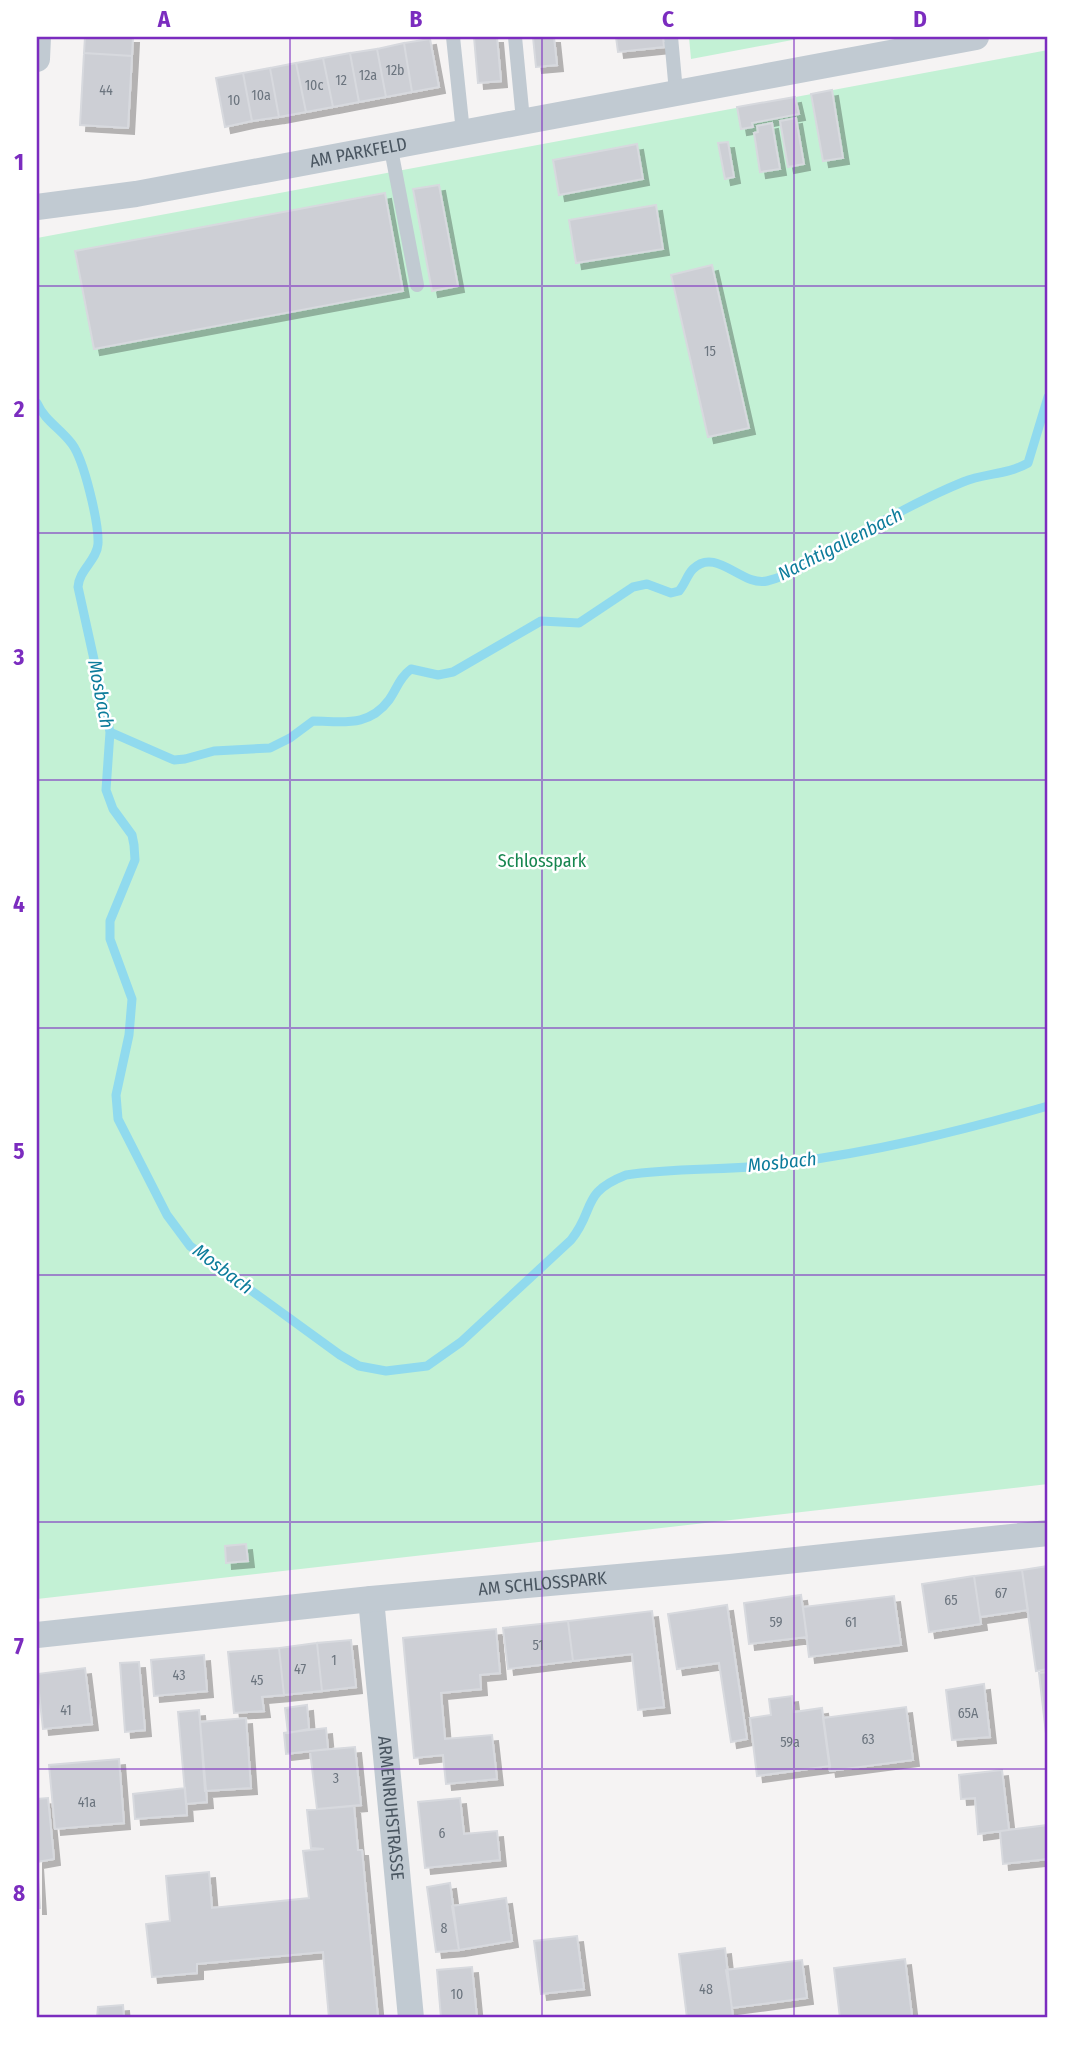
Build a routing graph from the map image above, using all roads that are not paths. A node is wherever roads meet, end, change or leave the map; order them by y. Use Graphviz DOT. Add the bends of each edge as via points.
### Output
graph roads {
  1 [pos="38,37"];
  2 [pos="453,37"];
  3 [pos="515,37"];
  4 [pos="671,37"];
  5 [pos="976,37"];
  6 [pos="37,60"];
  7 [pos="677,92"];
  8 [pos="523,120"];
  9 [pos="463,132"];
  10 [pos="390,144"];
  11 [pos="37,207"];
  12 [pos="417,285"];
  13 [pos="1048,1533"];
  14 [pos="371,1599"];
  15 [pos="37,1635"];
  16 [pos="411,2018"];
  1 -- 6 [label="street"];
  2 -- 9 [label="lane"];
  3 -- 8 [label="lane"];
  4 -- 7 [label="lane"];
  5 -- 7 [label="street, AM PARKFELD"];
  7 -- 8 [label="street, AM PARKFELD"];
  8 -- 9 [label="street, AM PARKFELD"];
  9 -- 10 [label="street, AM PARKFELD"];
  10 -- 11 [label="street, AM PARKFELD" via="136,194"];
  10 -- 12 [label="lane"];
  13 -- 14 [label="street, AM SCHLOSSPARK" via="718,1569"];
  14 -- 15 [label="street, AM SCHLOSSPARK"];
  14 -- 16 [label="street, ARMENRUHSTRASSE"];
}
